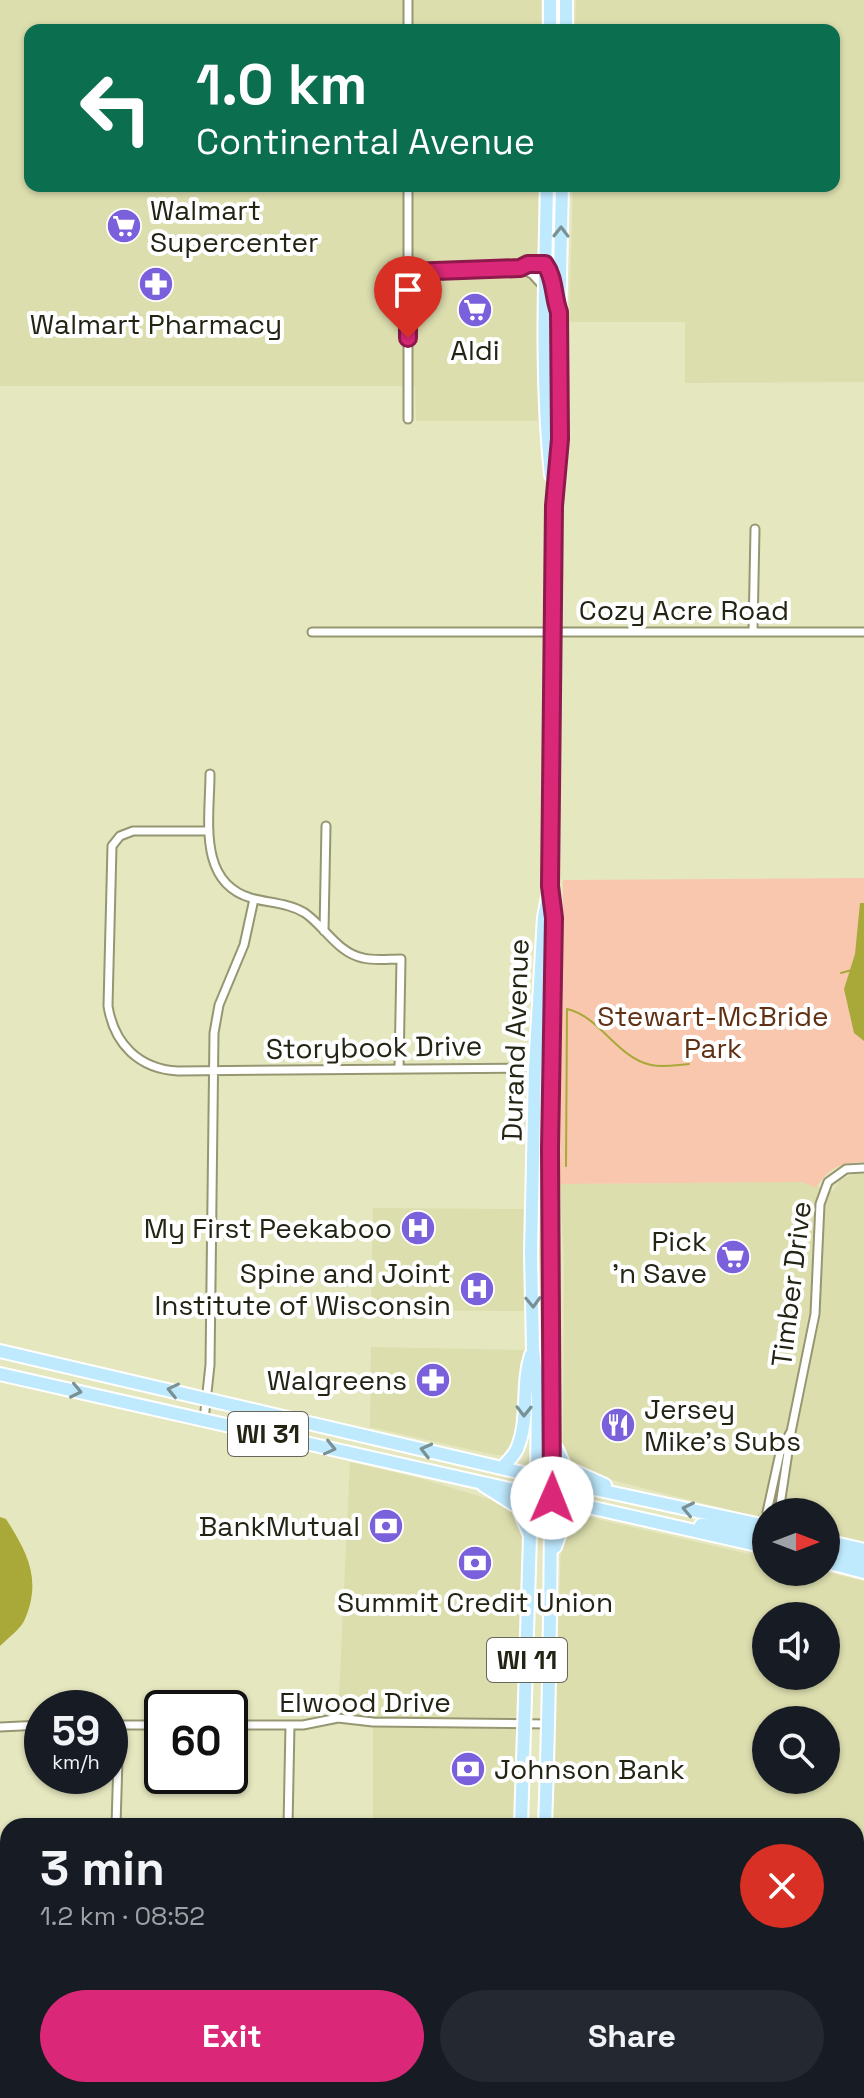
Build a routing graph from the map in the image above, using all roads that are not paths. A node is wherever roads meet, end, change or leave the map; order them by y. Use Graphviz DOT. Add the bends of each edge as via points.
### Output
graph roads {
  1 [pos="408,0"];
  2 [pos="550,0"];
  3 [pos="566,0"];
  4 [pos="408,24"];
  5 [pos="550,24"];
  6 [pos="566,24"];
  7 [pos="408,192"];
  8 [pos="547,192"];
  9 [pos="562,192"];
  10 [pos="545,264"];
  11 [pos="520,268"];
  12 [pos="408,272"];
  13 [pos="544,288"];
  14 [pos="559,312"];
  15 [pos="408,419"];
  16 [pos="554,506"];
  17 [pos="755,529"];
  18 [pos="312,632"];
  19 [pos="553,632"];
  20 [pos="753,632"];
  21 [pos="864,632"];
  22 [pos="210,774"];
  23 [pos="326,826"];
  24 [pos="209,831"];
  25 [pos="550,886"];
  26 [pos="254,899"];
  27 [pos="324,931"];
  28 [pos="535,1068"];
  29 [pos="399,1069"];
  30 [pos="213,1071"];
  31 [pos="864,1168"];
  32 [pos="533,1196"];
  33 [pos="552,1213"];
  34 [pos="531,1253"];
  35 [pos="553,1261"];
  36 [pos="533,1349"];
  37 [pos="0,1351"];
  38 [pos="0,1374"];
  39 [pos="207,1398"];
  40 [pos="204,1420"];
  41 [pos="791,1432"];
  42 [pos="553,1437"];
  43 [pos="502,1468"];
  44 [pos="537,1476"];
  45 [pos="553,1480"];
  46 [pos="477,1481"];
  47 [pos="536,1494"];
  48 [pos="634,1497"];
  49 [pos="552,1498"];
  50 [pos="771,1498"];
  51 [pos="781,1498"];
  52 [pos="576,1503"];
  53 [pos="752,1528"];
  54 [pos="752,1530"];
  55 [pos="530,1536"];
  56 [pos="840,1544"];
  57 [pos="864,1550"];
  58 [pos="840,1555"];
  59 [pos="864,1560"];
  60 [pos="551,1562"];
  61 [pos="840,1566"];
  62 [pos="864,1572"];
  63 [pos="525,1724"];
  64 [pos="548,1724"];
  65 [pos="248,1725"];
  66 [pos="290,1725"];
  67 [pos="24,1726"];
  68 [pos="0,1727"];
  69 [pos="117,1794"];
  70 [pos="116,1818"];
  71 [pos="288,1818"];
  72 [pos="521,1818"];
  73 [pos="545,1818"];
  1 -- 4 [label="street"];
  2 -- 5 [label="main road"];
  3 -- 6 [label="main road"];
  7 -- 12 [label="street"];
  8 -- 10 [label="main road, Durand Avenue / WI 11"];
  14 -- 9 [label="main road, Durand Avenue / WI 11, one-way"];
  10 -- 11 [label="street"];
  10 -- 13 [label="main road, Durand Avenue / WI 11"];
  10 -- 14 [label="main road"];
  11 -- 12 [label="street"];
  11 -- 13 [label="street"];
  12 -- 15 [label="street"];
  13 -- 16 [label="main road, Durand Avenue / WI 11"];
  14 -- 16 [label="main road, Durand Avenue / WI 11" via="560,439"];
  16 -- 19 [label="main road, Durand Avenue / WI 11"];
  17 -- 20 [label="street"];
  18 -- 19 [label="street, Cozy Acre Road"];
  19 -- 20 [label="street, Cozy Acre Road"];
  19 -- 25 [label="main road, Durand Avenue / WI 11"];
  20 -- 21 [label="street, Cozy Acre Road"];
  22 -- 24 [label="street"];
  23 -- 27 [label="street"];
  24 -- 26 [label="street" via="218,874 231,888"];
  24 -- 30 [label="street, Storybook Drive" via="133,831 112,846 108,1006 120,1040 136,1058 170,1071"];
  25 -- 28 [label="main road, Durand Avenue / WI 11"];
  25 -- 33 [label="main road, Durand Avenue / WI 11"];
  26 -- 27 [label="street" via="299,910"];
  26 -- 30 [label="street" via="244,945 219,1005"];
  27 -- 29 [label="street" via="356,956 401,959"];
  28 -- 29 [label="street, Storybook Drive"];
  28 -- 32 [label="main road, Durand Avenue / WI 11"];
  29 -- 30 [label="street, Storybook Drive"];
  30 -- 39 [label="street"];
  31 -- 41 [label="street, Timber Drive" via="846,1169 828,1182 820,1204 815,1314"];
  32 -- 33 [label="main road"];
  32 -- 34 [label="main road, Durand Avenue / WI 11"];
  33 -- 35 [label="main road, Durand Avenue / WI 11"];
  34 -- 35 [label="main road" via="542,1244"];
  34 -- 36 [label="main road, Durand Avenue / WI 11, one-way"];
  35 -- 42 [label="main road, Durand Avenue / WI 11"];
  36 -- 43 [label="main road, one-way" via="525,1374 524,1426 517,1451"];
  36 -- 44 [label="main road, Durand Avenue / WI 11"];
  39 -- 37 [label="main road, WI 31, one-way"];
  38 -- 40 [label="main road, WI 31, one-way"];
  39 -- 40 [label="street"];
  43 -- 39 [label="main road, WI 31, one-way"];
  40 -- 46 [label="main road, WI 31, one-way"];
  41 -- 50 [label="street, Timber Drive" via="780,1453"];
  41 -- 51 [label="street, Timber Drive"];
  42 -- 45 [label="main road, Durand Avenue / WI 11"];
  42 -- 48 [label="main road" via="565,1467"];
  43 -- 44 [label="main road, WI 31"];
  44 -- 45 [label="main road, WI 31"];
  44 -- 47 [label="main road, Durand Avenue / WI 11"];
  45 -- 48 [label="main road, WI 31"];
  45 -- 49 [label="main road, Durand Avenue / WI 11"];
  46 -- 47 [label="main road, WI 31"];
  46 -- 55 [label="main road" via="518,1507"];
  47 -- 49 [label="main road, WI 31"];
  47 -- 55 [label="main road, Durand Avenue / WI 11"];
  53 -- 48 [label="main road, WI 31, one-way"];
  49 -- 52 [label="main road, WI 31"];
  49 -- 60 [label="main road, Durand Avenue / WI 11"];
  52 -- 54 [label="main road, WI 31" via="662,1523"];
  52 -- 60 [label="main road"];
  55 -- 63 [label="main road, Durand Avenue / WI 11"];
  56 -- 57 [label="main road"];
  58 -- 59 [label="main road"];
  60 -- 64 [label="main road, Durand Avenue / WI 11"];
  61 -- 62 [label="main road"];
  63 -- 64 [label="street, Elwood Drive"];
  63 -- 66 [label="street, Elwood Drive" via="338,1718"];
  63 -- 72 [label="main road, Durand Avenue / WI 11"];
  64 -- 73 [label="main road, Durand Avenue / WI 11"];
  65 -- 66 [label="street, Elwood Drive"];
  66 -- 71 [label="street"];
  67 -- 68 [label="street"];
  69 -- 70 [label="street"];
}
